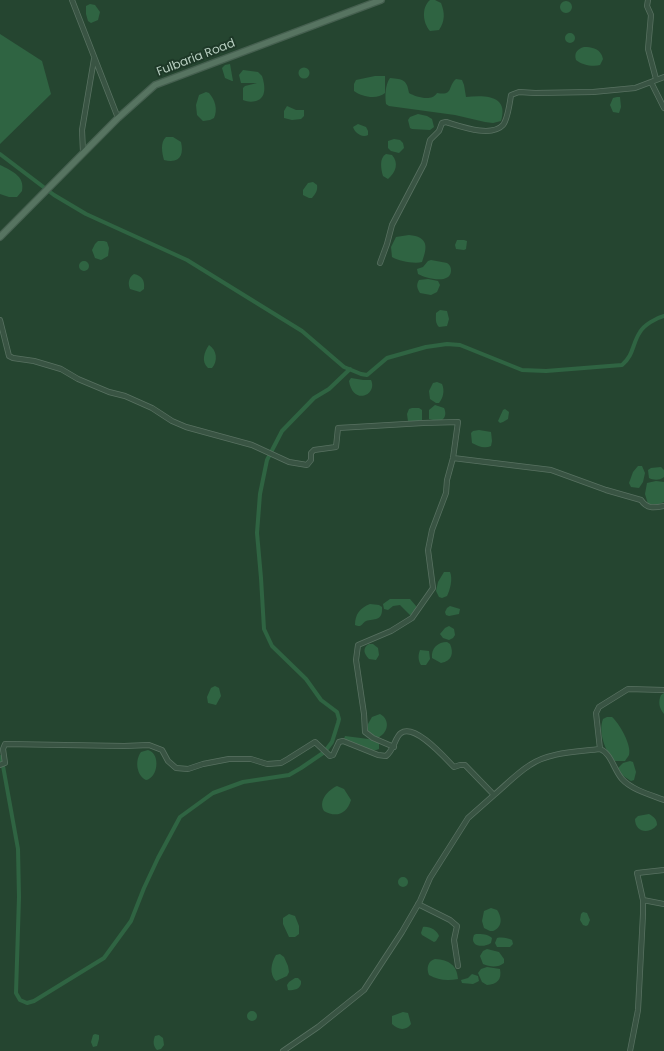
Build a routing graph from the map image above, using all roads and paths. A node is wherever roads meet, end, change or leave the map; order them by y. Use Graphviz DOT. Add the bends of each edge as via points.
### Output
graph roads {
  1 [pos="72,0"];
  2 [pos="381,0"];
  3 [pos="648,0"];
  4 [pos="94,58"];
  5 [pos="664,77"];
  6 [pos="656,79"];
  7 [pos="651,82"];
  8 [pos="664,108"];
  9 [pos="118,118"];
  10 [pos="83,152"];
  11 [pos="0,237"];
  12 [pos="380,263"];
  13 [pos="0,320"];
  14 [pos="453,458"];
  15 [pos="664,506"];
  16 [pos="664,690"];
  17 [pos="394,747"];
  18 [pos="600,749"];
  19 [pos="3,764"];
  20 [pos="494,795"];
  21 [pos="664,800"];
  22 [pos="664,870"];
  23 [pos="643,900"];
  24 [pos="418,904"];
  25 [pos="664,904"];
  26 [pos="458,966"];
  27 [pos="283,1051"];
  28 [pos="630,1051"];
  1 -- 4 [label="street"];
  2 -- 9 [label="main road, Fulbaria Road" via="155,85"];
  3 -- 6 [label="street" via="647,6 651,14 648,49"];
  4 -- 9 [label="street"];
  4 -- 10 [label="street" via="82,130"];
  5 -- 6 [label="street"];
  6 -- 7 [label="street"];
  7 -- 8 [label="street"];
  7 -- 12 [label="street" via="635,88 592,92 518,92 511,95 504,124 497,129 475,131 442,123 439,131 430,140 424,164 392,225"];
  9 -- 10 [label="main road, Fulbaria Road"];
  10 -- 11 [label="main road, Fulbaria Road"];
  13 -- 14 [label="street" via="9,356 13,358 61,369 109,392 152,408 186,427 252,445 289,462 308,465 314,450 336,447 338,428 458,422"];
  14 -- 15 [label="street" via="551,470 641,500 652,508"];
  14 -- 17 [label="street" via="446,493 432,530 428,550 432,588 428,596 412,618 391,631 358,645 356,660 365,732"];
  16 -- 18 [label="street" via="628,689 599,707 596,713"];
  17 -- 19 [label="street" via="386,756 343,741 339,742 330,756 315,742 281,763 267,764 252,759 229,759 188,769 176,768 168,761 162,750 149,745 5,744"];
  17 -- 20 [label="street" via="402,732 418,733 454,767 465,765"];
  18 -- 20 [label="street" via="547,757 531,764"];
  18 -- 21 [label="street" via="608,755 622,780"];
  20 -- 24 [label="street" via="468,818 430,878"];
  22 -- 23 [label="street" via="638,873"];
  23 -- 25 [label="street"];
  23 -- 28 [label="street" via="638,1010"];
  24 -- 26 [label="street" via="457,926 454,940"];
  24 -- 27 [label="street" via="364,990"];
}
